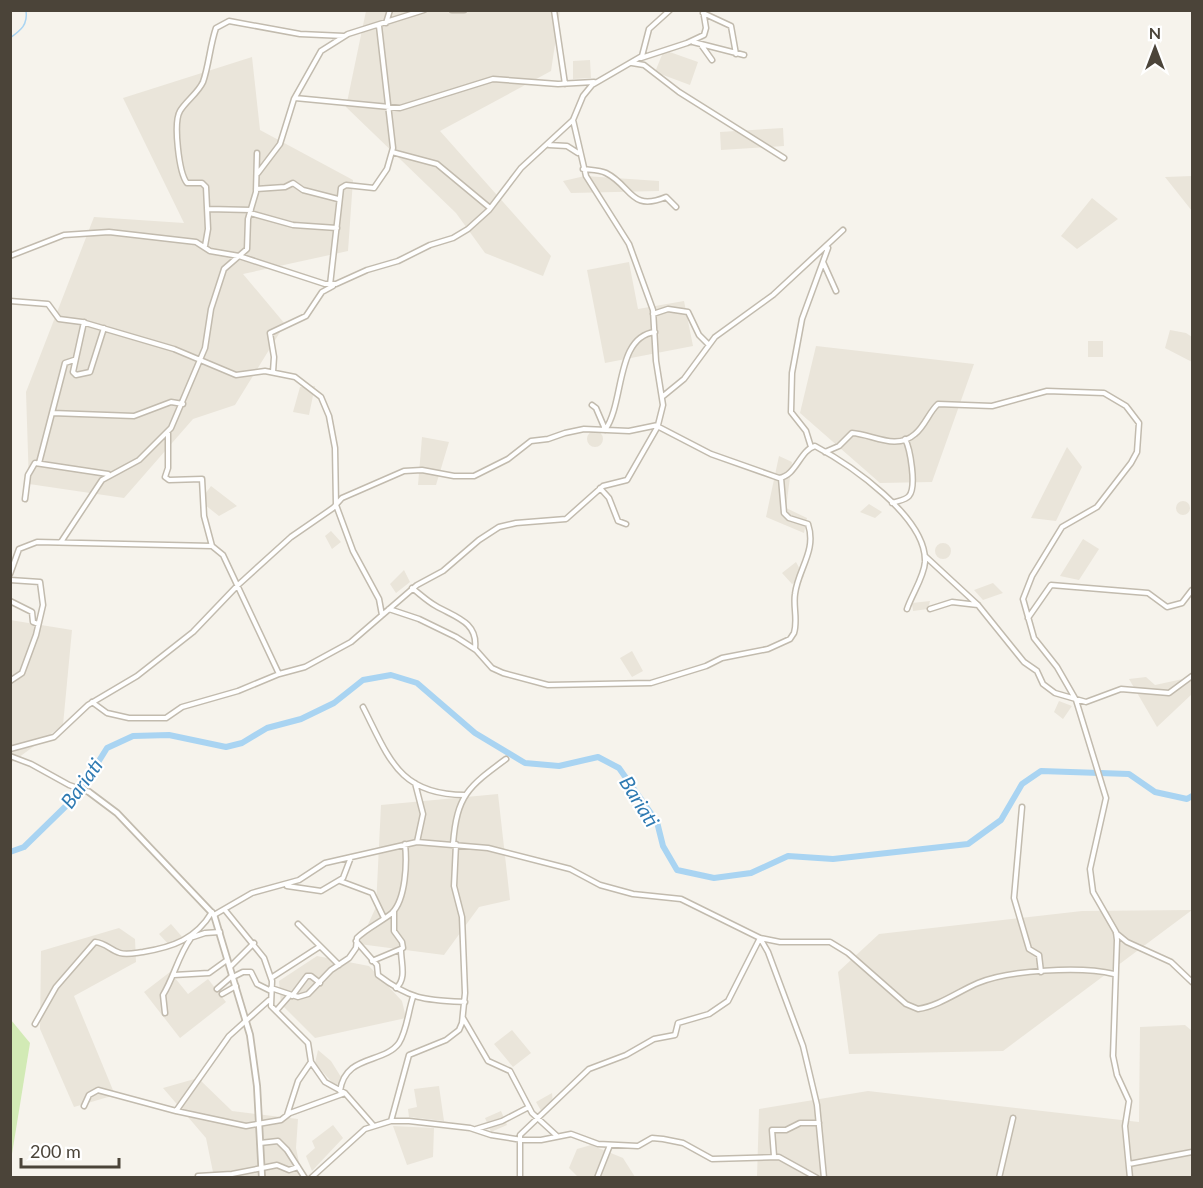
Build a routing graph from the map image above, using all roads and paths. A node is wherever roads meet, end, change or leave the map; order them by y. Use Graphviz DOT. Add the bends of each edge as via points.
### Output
graph roads {
  1 [pos="390,10"];
  2 [pos="424,10"];
  3 [pos="452,10"];
  4 [pos="464,10"];
  5 [pos="554,10"];
  6 [pos="670,10"];
  7 [pos="703,12"];
  8 [pos="386,23"];
  9 [pos="379,26"];
  10 [pos="344,36"];
  11 [pos="692,42"];
  12 [pos="701,45"];
  13 [pos="736,54"];
  14 [pos="744,55"];
  15 [pos="639,59"];
  16 [pos="712,60"];
  17 [pos="631,63"];
  18 [pos="596,81"];
  19 [pos="565,84"];
  20 [pos="295,98"];
  21 [pos="388,106"];
  22 [pos="573,120"];
  23 [pos="548,145"];
  24 [pos="392,152"];
  25 [pos="257,153"];
  26 [pos="579,153"];
  27 [pos="783,158"];
  28 [pos="583,169"];
  29 [pos="257,174"];
  30 [pos="256,189"];
  31 [pos="339,199"];
  32 [pos="676,207"];
  33 [pos="490,208"];
  34 [pos="208,209"];
  35 [pos="251,212"];
  36 [pos="337,228"];
  37 [pos="843,230"];
  38 [pos="205,247"];
  39 [pos="828,247"];
  40 [pos="10,256"];
  41 [pos="239,256"];
  42 [pos="823,262"];
  43 [pos="333,285"];
  44 [pos="836,291"];
  45 [pos="10,301"];
  46 [pos="653,314"];
  47 [pos="84,322"];
  48 [pos="104,328"];
  49 [pos="655,332"];
  50 [pos="709,345"];
  51 [pos="74,360"];
  52 [pos="200,360"];
  53 [pos="273,372"];
  54 [pos="663,397"];
  55 [pos="183,404"];
  56 [pos="592,405"];
  57 [pos="52,413"];
  58 [pos="658,426"];
  59 [pos="605,430"];
  60 [pos="168,433"];
  61 [pos="905,439"];
  62 [pos="811,447"];
  63 [pos="825,452"];
  64 [pos="39,464"];
  65 [pos="109,474"];
  66 [pos="782,478"];
  67 [pos="600,488"];
  68 [pos="26,500"];
  69 [pos="892,502"];
  70 [pos="336,505"];
  71 [pos="626,524"];
  72 [pos="60,542"];
  73 [pos="212,546"];
  74 [pos="924,556"];
  75 [pos="10,574"];
  76 [pos="10,580"];
  77 [pos="237,586"];
  78 [pos="412,588"];
  79 [pos="1192,590"];
  80 [pos="10,601"];
  81 [pos="978,605"];
  82 [pos="390,609"];
  83 [pos="907,609"];
  84 [pos="930,609"];
  85 [pos="382,615"];
  86 [pos="1028,618"];
  87 [pos="38,624"];
  88 [pos="475,649"];
  89 [pos="279,674"];
  90 [pos="1192,676"];
  91 [pos="10,681"];
  92 [pos="1075,699"];
  93 [pos="92,702"];
  94 [pos="363,707"];
  95 [pos="10,750"];
  96 [pos="10,756"];
  97 [pos="506,759"];
  98 [pos="415,782"];
  99 [pos="89,792"];
  100 [pos="465,795"];
  101 [pos="1022,807"];
  102 [pos="417,842"];
  103 [pos="405,844"];
  104 [pos="454,844"];
  105 [pos="351,856"];
  106 [pos="340,881"];
  107 [pos="286,885"];
  108 [pos="225,910"];
  109 [pos="394,910"];
  110 [pos="213,914"];
  111 [pos="384,918"];
  112 [pos="298,924"];
  113 [pos="219,932"];
  114 [pos="1116,932"];
  115 [pos="191,937"];
  116 [pos="760,938"];
  117 [pos="356,941"];
  118 [pos="254,943"];
  119 [pos="319,947"];
  120 [pos="401,950"];
  121 [pos="227,960"];
  122 [pos="372,961"];
  123 [pos="339,966"];
  124 [pos="230,967"];
  125 [pos="1041,972"];
  126 [pos="1114,974"];
  127 [pos="174,975"];
  128 [pos="233,976"];
  129 [pos="271,978"];
  130 [pos="1192,982"];
  131 [pos="320,983"];
  132 [pos="236,986"];
  133 [pos="396,988"];
  134 [pos="217,989"];
  135 [pos="271,990"];
  136 [pos="222,994"];
  137 [pos="291,996"];
  138 [pos="413,998"];
  139 [pos="270,999"];
  140 [pos="465,1002"];
  141 [pos="276,1011"];
  142 [pos="165,1013"];
  143 [pos="463,1018"];
  144 [pos="246,1019"];
  145 [pos="35,1024"];
  146 [pos="312,1062"];
  147 [pos="342,1092"];
  148 [pos="84,1106"];
  149 [pos="529,1107"];
  150 [pos="176,1111"];
  151 [pos="287,1115"];
  152 [pos="1013,1118"];
  153 [pos="538,1120"];
  154 [pos="391,1121"];
  155 [pos="819,1123"];
  156 [pos="258,1125"];
  157 [pos="373,1125"];
  158 [pos="476,1129"];
  159 [pos="557,1136"];
  160 [pos="522,1140"];
  161 [pos="259,1143"];
  162 [pos="610,1144"];
  163 [pos="1192,1152"];
  164 [pos="774,1156"];
  165 [pos="1129,1164"];
  166 [pos="298,1167"];
  167 [pos="261,1169"];
  168 [pos="198,1176"];
  169 [pos="262,1178"];
  170 [pos="305,1178"];
  171 [pos="311,1178"];
  172 [pos="520,1178"];
  173 [pos="597,1178"];
  174 [pos="818,1178"];
  175 [pos="824,1178"];
  176 [pos="999,1178"];
  177 [pos="1130,1178"];
  1 -- 8 [label="street"];
  2 -- 8 [label="street"];
  3 -- 4 [label="street"];
  5 -- 19 [label="street"];
  6 -- 15 [label="street" via="649,29 645,52"];
  7 -- 11 [label="street" via="705,32"];
  7 -- 13 [label="street" via="732,27"];
  8 -- 9 [label="street"];
  9 -- 10 [label="street"];
  9 -- 21 [label="street"];
  10 -- 20 [label="street" via="318,55"];
  10 -- 34 [label="street" via="300,34 229,21 216,28 202,82 178,119 182,173 187,183 205,185"];
  11 -- 12 [label="street"];
  11 -- 15 [label="street"];
  12 -- 13 [label="street"];
  12 -- 16 [label="street"];
  13 -- 14 [label="street"];
  15 -- 17 [label="street"];
  17 -- 18 [label="street"];
  17 -- 27 [label="street" via="644,65"];
  18 -- 19 [label="street"];
  18 -- 22 [label="street" via="582,96"];
  19 -- 21 [label="street" via="493,79 404,107"];
  20 -- 21 [label="street"];
  20 -- 29 [label="street" via="280,144"];
  21 -- 24 [label="street"];
  22 -- 23 [label="street"];
  22 -- 26 [label="street"];
  23 -- 26 [label="street" via="567,146"];
  23 -- 33 [label="street" via="521,168"];
  24 -- 31 [label="street" via="376,186 372,189 344,185"];
  24 -- 33 [label="street" via="437,164"];
  25 -- 29 [label="street"];
  26 -- 28 [label="street"];
  28 -- 32 [label="street" via="605,172 639,201 668,197"];
  28 -- 46 [label="street" via="629,244"];
  29 -- 30 [label="street"];
  30 -- 31 [label="street" via="293,183"];
  30 -- 35 [label="street"];
  31 -- 36 [label="street"];
  33 -- 43 [label="street" via="453,238"];
  34 -- 35 [label="street"];
  34 -- 38 [label="street"];
  35 -- 36 [label="street" via="293,225"];
  35 -- 41 [label="street" via="248,244"];
  36 -- 43 [label="street"];
  37 -- 39 [label="street"];
  38 -- 40 [label="street" via="192,242 88,232 64,235"];
  38 -- 41 [label="street"];
  39 -- 42 [label="street"];
  39 -- 50 [label="street"];
  41 -- 43 [label="street"];
  41 -- 52 [label="street" via="224,269"];
  42 -- 44 [label="street"];
  42 -- 62 [label="street" via="802,319 792,373 791,412 806,432"];
  43 -- 53 [label="street" via="322,292 306,316 270,333"];
  45 -- 47 [label="street" via="48,304 59,319"];
  46 -- 49 [label="street"];
  46 -- 50 [label="street" via="668,309 688,312 699,335"];
  47 -- 48 [label="street"];
  47 -- 51 [label="street"];
  48 -- 51 [label="street" via="89,373 74,374"];
  48 -- 52 [label="street"];
  49 -- 54 [label="street"];
  49 -- 59 [label="street" via="644,335 629,350"];
  50 -- 54 [label="street" via="684,379"];
  51 -- 57 [label="street" via="65,363"];
  52 -- 53 [label="street" via="236,375 257,370"];
  52 -- 55 [label="street"];
  53 -- 70 [label="street" via="295,377 324,402 336,459"];
  54 -- 58 [label="street"];
  55 -- 57 [label="street" via="171,402 134,416"];
  55 -- 60 [label="street"];
  56 -- 59 [label="street"];
  57 -- 64 [label="street"];
  58 -- 59 [label="street"];
  58 -- 66 [label="street" via="733,464"];
  58 -- 67 [label="street" via="632,475 621,483"];
  59 -- 70 [label="street" via="584,429 531,441 508,459 474,476 454,477 422,470 400,472 342,498"];
  60 -- 65 [label="street" via="139,460"];
  60 -- 73 [label="street" via="165,477 202,479 204,516"];
  61 -- 63 [label="street" via="882,440 852,433 839,446"];
  61 -- 69 [label="street" via="911,491 907,498"];
  61 -- 86 [label="street" via="914,435 938,404 992,406 1047,391 1104,393 1126,406 1139,423 1137,452 1131,463 1097,507 1062,527 1032,576 1023,599"];
  62 -- 63 [label="street"];
  62 -- 66 [label="street"];
  63 -- 69 [label="street"];
  64 -- 65 [label="street"];
  64 -- 68 [label="street" via="28,475"];
  65 -- 72 [label="street"];
  66 -- 88 [label="street" via="784,513 789,519 805,521 810,533 808,557 797,583 796,627 790,639 763,651 722,658 651,683 539,684 492,668"];
  67 -- 71 [label="street" via="609,498 618,521"];
  67 -- 78 [label="street" via="566,519 499,527 443,571"];
  69 -- 74 [label="street" via="917,533"];
  70 -- 77 [label="street" via="300,529"];
  70 -- 85 [label="street" via="353,551 379,599"];
  72 -- 73 [label="street"];
  72 -- 75 [label="street" via="21,547"];
  73 -- 77 [label="street" via="223,555"];
  74 -- 81 [label="street"];
  74 -- 83 [label="street"];
  76 -- 87 [label="street" via="40,582 43,606"];
  77 -- 89 [label="street"];
  77 -- 93 [label="street" via="193,632 137,676"];
  78 -- 82 [label="street"];
  78 -- 88 [label="street" via="468,624 475,634"];
  79 -- 86 [label="street" via="1182,603 1167,606 1148,593 1051,585"];
  80 -- 87 [label="street" via="32,612 33,622"];
  81 -- 84 [label="street" via="952,602"];
  81 -- 92 [label="street" via="1024,662 1037,672 1045,687"];
  82 -- 85 [label="street"];
  82 -- 88 [label="street" via="431,624"];
  85 -- 89 [label="street" via="340,649 305,667"];
  86 -- 92 [label="street" via="1034,638"];
  87 -- 91 [label="street" via="22,673"];
  89 -- 93 [label="street" via="182,707 166,718 129,718 107,713"];
  90 -- 92 [label="street" via="1169,693 1121,689 1088,702"];
  92 -- 114 [label="street" via="1106,801 1092,858 1091,884"];
  93 -- 95 [label="street" via="54,737"];
  94 -- 98 [label="street" via="388,758"];
  96 -- 99 [label="street"];
  97 -- 100 [label="street" via="478,779"];
  98 -- 100 [label="street" via="438,794"];
  98 -- 102 [label="street" via="423,814"];
  99 -- 110 [label="street" via="117,813"];
  100 -- 104 [label="street" via="456,813"];
  101 -- 125 [label="street" via="1014,898 1029,949 1039,955"];
  102 -- 103 [label="street"];
  102 -- 104 [label="street"];
  103 -- 105 [label="street"];
  103 -- 109 [label="street" via="404,878"];
  104 -- 116 [label="street" via="488,848 570,869 600,885 633,894 681,899"];
  104 -- 140 [label="street"];
  105 -- 106 [label="street"];
  105 -- 107 [label="street" via="325,863"];
  106 -- 107 [label="street" via="317,892"];
  106 -- 111 [label="street" via="372,893"];
  107 -- 108 [label="street" via="252,893"];
  108 -- 110 [label="street"];
  108 -- 118 [label="street"];
  109 -- 111 [label="street"];
  109 -- 120 [label="street" via="394,931 403,943"];
  110 -- 113 [label="street"];
  110 -- 115 [label="street"];
  111 -- 117 [label="street"];
  112 -- 119 [label="street"];
  113 -- 115 [label="street"];
  113 -- 121 [label="street"];
  114 -- 126 [label="street"];
  114 -- 130 [label="street" via="1127,942 1171,962"];
  115 -- 127 [label="street" via="179,956"];
  115 -- 145 [label="street" via="170,946 128,954 95,942 56,987"];
  116 -- 125 [label="street" via="830,942 906,1004 918,1009 994,976"];
  116 -- 153 [label="street" via="732,995 723,1005 709,1014 678,1023 675,1035 654,1040 589,1069"];
  116 -- 155 [label="street" via="801,1037"];
  117 -- 122 [label="street"];
  117 -- 123 [label="street" via="355,950"];
  118 -- 124 [label="street"];
  118 -- 129 [label="street"];
  119 -- 123 [label="street"];
  119 -- 129 [label="street"];
  120 -- 122 [label="street"];
  120 -- 133 [label="street" via="403,975"];
  121 -- 124 [label="street"];
  121 -- 127 [label="street" via="205,974"];
  122 -- 133 [label="street" via="378,967 377,974"];
  123 -- 131 [label="street" via="331,969"];
  124 -- 128 [label="street"];
  125 -- 126 [label="street" via="1083,969"];
  126 -- 165 [label="street" via="1114,1062 1129,1101 1125,1126"];
  127 -- 142 [label="street" via="163,995"];
  128 -- 132 [label="street"];
  128 -- 134 [label="street"];
  128 -- 135 [label="street" via="251,972 257,984"];
  129 -- 135 [label="street"];
  131 -- 137 [label="street" via="305,995"];
  131 -- 137 [label="street" via="307,976"];
  132 -- 136 [label="street"];
  132 -- 144 [label="street"];
  133 -- 138 [label="street"];
  135 -- 137 [label="street"];
  135 -- 139 [label="street"];
  137 -- 141 [label="street"];
  138 -- 140 [label="street"];
  138 -- 147 [label="street" via="399,1042 386,1053 362,1061 344,1076"];
  139 -- 141 [label="street"];
  139 -- 144 [label="street"];
  140 -- 143 [label="street"];
  141 -- 146 [label="street" via="308,1043"];
  143 -- 149 [label="street" via="489,1061 510,1071"];
  143 -- 154 [label="street" via="453,1035 409,1055"];
  144 -- 150 [label="street" via="221,1045"];
  144 -- 156 [label="street" via="257,1086"];
  146 -- 147 [label="street" via="325,1082"];
  146 -- 151 [label="street" via="298,1081"];
  147 -- 151 [label="street"];
  147 -- 157 [label="street"];
  148 -- 150 [label="street" via="89,1095 98,1090"];
  149 -- 153 [label="street"];
  149 -- 158 [label="street"];
  150 -- 156 [label="street" via="241,1126"];
  151 -- 156 [label="street"];
  152 -- 176 [label="street"];
  153 -- 159 [label="street"];
  153 -- 160 [label="street" via="520,1136"];
  154 -- 157 [label="street"];
  154 -- 158 [label="street"];
  155 -- 164 [label="street" via="772,1130"];
  155 -- 175 [label="street"];
  156 -- 161 [label="street"];
  157 -- 171 [label="street" via="356,1135"];
  158 -- 160 [label="street"];
  159 -- 160 [label="street"];
  159 -- 162 [label="street" via="571,1134"];
  160 -- 172 [label="street"];
  161 -- 166 [label="street" via="278,1141"];
  161 -- 167 [label="street"];
  162 -- 164 [label="street" via="638,1146 655,1138 683,1143 711,1159"];
  162 -- 173 [label="street"];
  163 -- 165 [label="street"];
  164 -- 174 [label="street"];
  165 -- 177 [label="street"];
  166 -- 167 [label="street" via="289,1170 277,1165"];
  166 -- 170 [label="street"];
  167 -- 168 [label="street"];
  167 -- 169 [label="street"];
}
